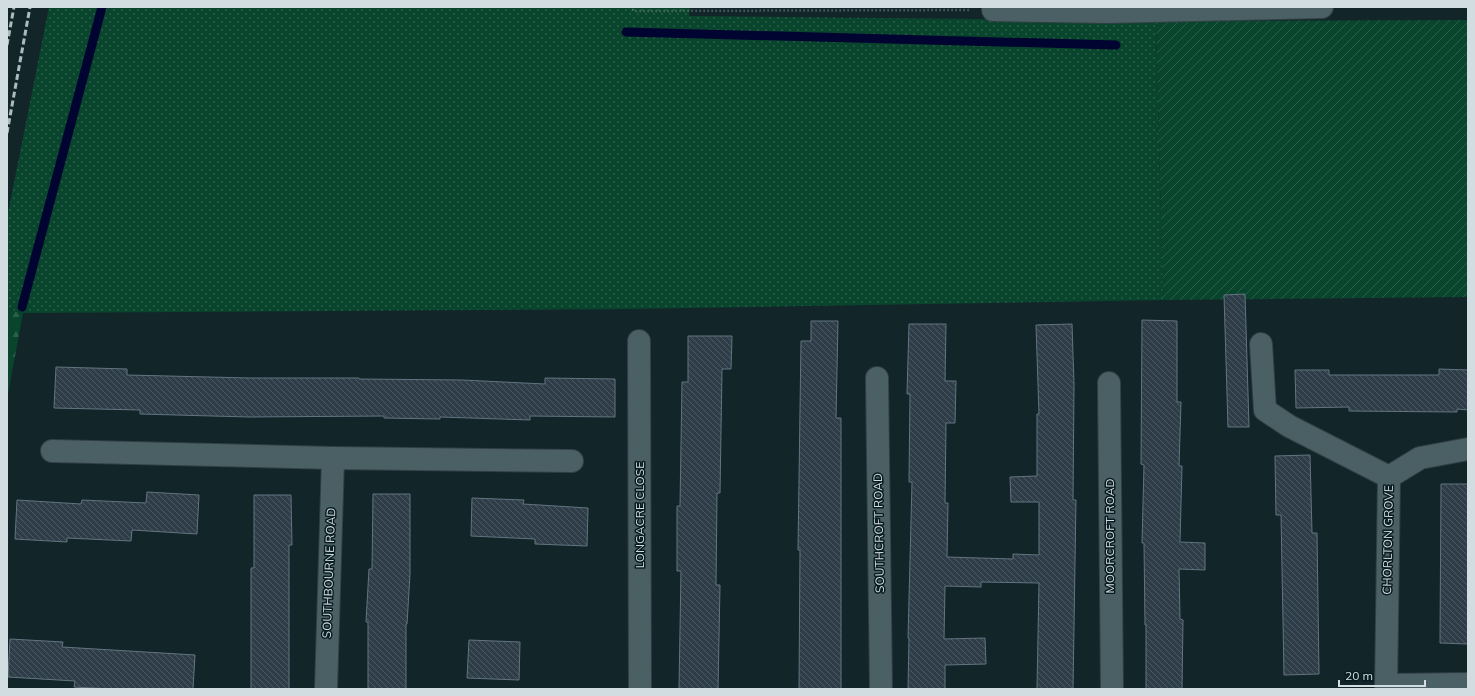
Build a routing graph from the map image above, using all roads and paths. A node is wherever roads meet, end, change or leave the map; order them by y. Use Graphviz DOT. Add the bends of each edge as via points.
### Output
graph roads {
  1 [pos="629,7"];
  2 [pos="1322,7"];
  3 [pos="993,10"];
  4 [pos="639,341"];
  5 [pos="1261,344"];
  6 [pos="877,378"];
  7 [pos="1109,383"];
  8 [pos="1468,449"];
  9 [pos="52,451"];
  10 [pos="333,458"];
  11 [pos="572,461"];
  12 [pos="1389,477"];
  13 [pos="1468,684"];
  14 [pos="1386,687"];
  15 [pos="326,689"];
  16 [pos="640,689"];
  17 [pos="881,689"];
  18 [pos="1112,689"];
  1 -- 3 [label="path" via="634,11"];
  2 -- 3 [label="street" via="1108,12"];
  4 -- 16 [label="street, LONGACRE CLOSE"];
  5 -- 12 [label="street" via="1264,410 1289,426"];
  6 -- 17 [label="street, SOUTHCROFT ROAD"];
  7 -- 18 [label="street, MOORCROFT ROAD"];
  8 -- 12 [label="street, CHORLTON GROVE" via="1420,458"];
  9 -- 10 [label="street"];
  10 -- 11 [label="street"];
  10 -- 15 [label="street, SOUTHBOURNE ROAD"];
  12 -- 14 [label="street, CHORLTON GROVE"];
  13 -- 14 [label="street"];
}
